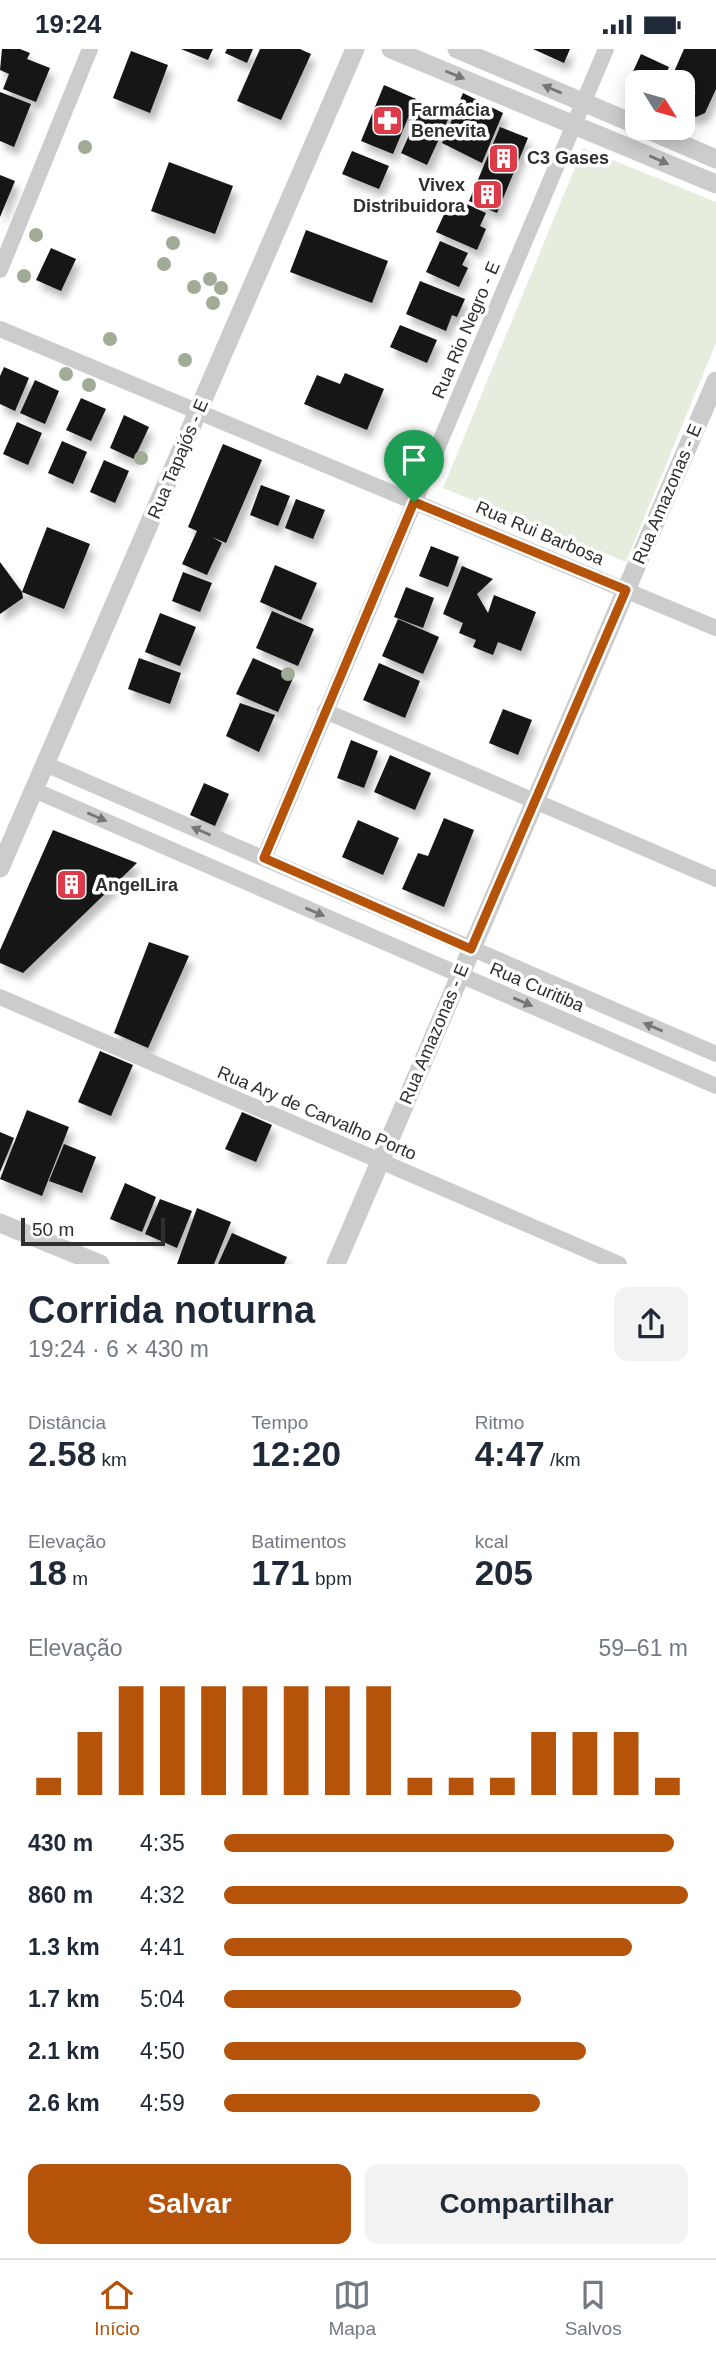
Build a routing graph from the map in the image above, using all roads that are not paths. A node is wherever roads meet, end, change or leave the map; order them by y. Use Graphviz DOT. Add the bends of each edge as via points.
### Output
graph roads {
  1 [pos="90,49"];
  2 [pos="356,49"];
  3 [pos="364,49"];
  4 [pos="391,49"];
  5 [pos="457,49"];
  6 [pos="606,49"];
  7 [pos="583,102"];
  8 [pos="625,120"];
  9 [pos="574,123"];
  10 [pos="672,140"];
  11 [pos="716,159"];
  12 [pos="716,184"];
  13 [pos="0,270"];
  14 [pos="0,329"];
  15 [pos="716,381"];
  16 [pos="199,412"];
  17 [pos="414,502"];
  18 [pos="626,590"];
  19 [pos="716,628"];
  20 [pos="326,711"];
  21 [pos="46,764"];
  22 [pos="34,790"];
  23 [pos="535,801"];
  24 [pos="264,858"];
  25 [pos="0,868"];
  26 [pos="716,879"];
  27 [pos="471,949"];
  28 [pos="460,975"];
  29 [pos="0,997"];
  30 [pos="716,1054"];
  31 [pos="716,1086"];
  32 [pos="380,1161"];
  33 [pos="0,1223"];
  34 [pos="100,1264"];
  35 [pos="336,1264"];
  36 [pos="619,1264"];
  1 -- 13 [label="street"];
  2 -- 3 [label="street"];
  2 -- 16 [label="street, Rua Tapajós - E"];
  4 -- 9 [label="street, one-way"];
  7 -- 5 [label="street, one-way"];
  6 -- 7 [label="street, Rua Rio Negro - E"];
  7 -- 8 [label="street"];
  7 -- 9 [label="street, Rua Rio Negro - E"];
  9 -- 12 [label="street, one-way"];
  9 -- 17 [label="street, Rua Rio Negro - E"];
  10 -- 11 [label="street"];
  14 -- 16 [label="street, Rua Rui Barbosa"];
  15 -- 18 [label="street, Rua Amazonas - E"];
  16 -- 17 [label="street, Rua Rui Barbosa"];
  16 -- 21 [label="street, Rua Tapajós - E"];
  17 -- 18 [label="street, Rua Rui Barbosa"];
  17 -- 20 [label="street, Rua Rio Negro - E"];
  18 -- 19 [label="street, Rua Rui Barbosa"];
  18 -- 23 [label="street, Rua Amazonas - E"];
  20 -- 23 [label="street"];
  20 -- 24 [label="street, Rua Rio Negro - E"];
  21 -- 22 [label="street, Rua Tapajós - E"];
  24 -- 21 [label="street, Rua Curitiba, one-way"];
  22 -- 25 [label="street, Rua Tapajós - E"];
  22 -- 28 [label="street, Rua Curitiba, one-way"];
  23 -- 26 [label="street"];
  23 -- 27 [label="street, Rua Amazonas - E"];
  24 -- 27 [label="street, Rua Curitiba"];
  27 -- 28 [label="street, Rua Amazonas - E"];
  30 -- 27 [label="street, Rua Curitiba, one-way"];
  28 -- 31 [label="street, Rua Curitiba, one-way"];
  28 -- 32 [label="street, Rua Amazonas - E"];
  29 -- 32 [label="street, Rua Ary de Carvalho Porto"];
  32 -- 35 [label="street, Rua Amazonas - E"];
  32 -- 36 [label="street, Rua Ary de Carvalho Porto"];
  33 -- 34 [label="street"];
}
